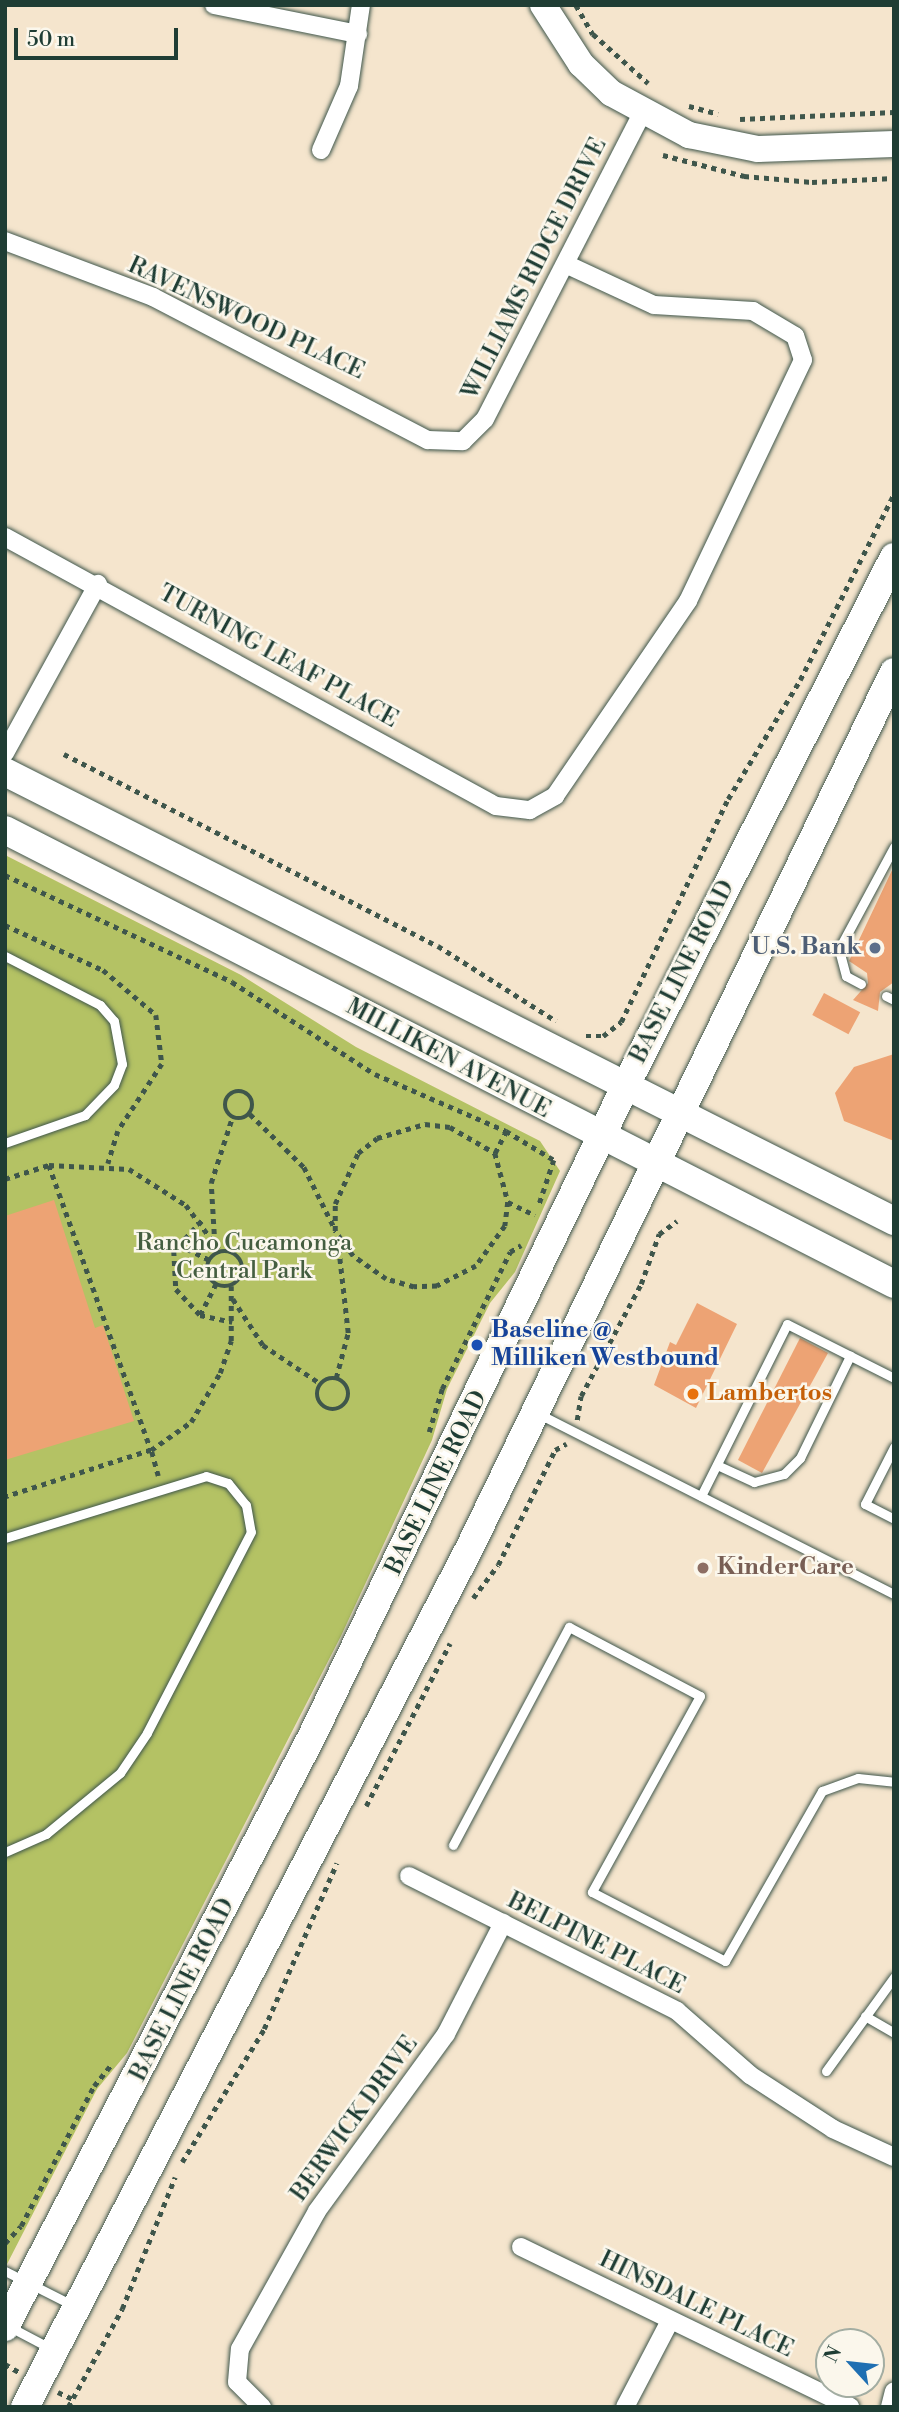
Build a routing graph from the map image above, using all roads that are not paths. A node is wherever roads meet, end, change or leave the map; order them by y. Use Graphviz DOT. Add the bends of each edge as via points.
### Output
graph roads {
  1 [pos="214,5"];
  2 [pos="361,5"];
  3 [pos="543,5"];
  4 [pos="358,33"];
  5 [pos="642,114"];
  6 [pos="894,145"];
  7 [pos="321,149"];
  8 [pos="5,241"];
  9 [pos="568,265"];
  10 [pos="463,440"];
  11 [pos="5,537"];
  12 [pos="894,557"];
  13 [pos="98,584"];
  14 [pos="894,672"];
  15 [pos="887,701"];
  16 [pos="5,753"];
  17 [pos="5,772"];
  18 [pos="5,830"];
  19 [pos="894,847"];
  20 [pos="5,956"];
  21 [pos="861,984"];
  22 [pos="626,1085"];
  23 [pos="679,1111"];
  24 [pos="600,1138"];
  25 [pos="5,1143"];
  26 [pos="656,1168"];
  27 [pos="894,1221"];
  28 [pos="894,1284"];
  29 [pos="850,1356"];
  30 [pos="894,1378"];
  31 [pos="536,1413"];
  32 [pos="894,1447"];
  33 [pos="717,1465"];
  34 [pos="701,1496"];
  35 [pos="894,1519"];
  36 [pos="5,1538"];
  37 [pos="894,1594"];
  38 [pos="894,1782"];
  39 [pos="453,1845"];
  40 [pos="5,1852"];
  41 [pos="409,1876"];
  42 [pos="503,1923"];
  43 [pos="894,1977"];
  44 [pos="865,2016"];
  45 [pos="894,2033"];
  46 [pos="826,2071"];
  47 [pos="894,2157"];
  48 [pos="521,2247"];
  49 [pos="17,2277"];
  50 [pos="75,2307"];
  51 [pos="670,2321"];
  52 [pos="6,2326"];
  53 [pos="54,2349"];
  54 [pos="894,2391"];
  55 [pos="25,2407"];
  56 [pos="262,2407"];
  57 [pos="625,2407"];
  58 [pos="850,2407"];
  59 [pos="890,2407"];
  1 -- 4 [label="street"];
  2 -- 4 [label="street"];
  3 -- 5 [label="street" via="581,64"];
  4 -- 7 [label="street" via="349,86"];
  5 -- 6 [label="street" via="720,146"];
  5 -- 9 [label="street, WILLIAMS RIDGE DRIVE"];
  8 -- 10 [label="street, RAVENSWOOD PLACE" via="153,297 428,440"];
  9 -- 10 [label="street, WILLIAMS RIDGE DRIVE" via="485,419"];
  9 -- 13 [label="street, TURNING LEAF PLACE" via="654,305 753,311 795,336 803,360 795,386 688,601 555,796 530,810 496,806"];
  11 -- 13 [label="street, TURNING LEAF PLACE"];
  12 -- 22 [label="main road, BASE LINE ROAD"];
  13 -- 16 [label="street"];
  14 -- 15 [label="main road"];
  15 -- 23 [label="main road"];
  17 -- 22 [label="main road"];
  18 -- 24 [label="main road, MILLIKEN AVENUE"];
  19 -- 21 [label="lane" via="839,948 846,976"];
  20 -- 25 [label="lane" via="100,1004 114,1021 122,1064 114,1085 85,1115"];
  22 -- 23 [label="main road"];
  22 -- 24 [label="main road, BASE LINE ROAD"];
  23 -- 26 [label="main road"];
  23 -- 27 [label="main road"];
  24 -- 26 [label="main road, MILLIKEN AVENUE"];
  24 -- 49 [label="main road, BASE LINE ROAD" via="318,1724"];
  26 -- 28 [label="main road, MILLIKEN AVENUE"];
  26 -- 31 [label="main road"];
  29 -- 30 [label="lane"];
  29 -- 33 [label="lane" via="800,1458 784,1474 754,1482"];
  29 -- 33 [label="lane" via="787,1324"];
  31 -- 34 [label="lane"];
  31 -- 50 [label="main road"];
  32 -- 35 [label="lane" via="865,1504"];
  33 -- 34 [label="lane"];
  34 -- 37 [label="lane"];
  36 -- 40 [label="lane" via="206,1476 228,1483 246,1505 251,1532 153,1722 120,1773 46,1834"];
  38 -- 39 [label="lane" via="858,1778 822,1791 725,1961 592,1892 700,1696 569,1627"];
  41 -- 42 [label="street, BELPINE PLACE"];
  42 -- 47 [label="street, BELPINE PLACE" via="677,2011 750,2075 833,2129"];
  42 -- 56 [label="street, BERWICK DRIVE" via="446,2034 317,2211 240,2349 237,2382"];
  43 -- 44 [label="lane"];
  44 -- 45 [label="lane"];
  44 -- 46 [label="lane"];
  48 -- 51 [label="street, HINSDALE PLACE"];
  49 -- 50 [label="lane"];
  49 -- 52 [label="main road, BASE LINE ROAD"];
  50 -- 53 [label="main road"];
  51 -- 57 [label="street"];
  51 -- 58 [label="street, HINSDALE PLACE"];
  52 -- 53 [label="lane"];
  53 -- 55 [label="main road"];
  54 -- 59 [label="street"];
}
